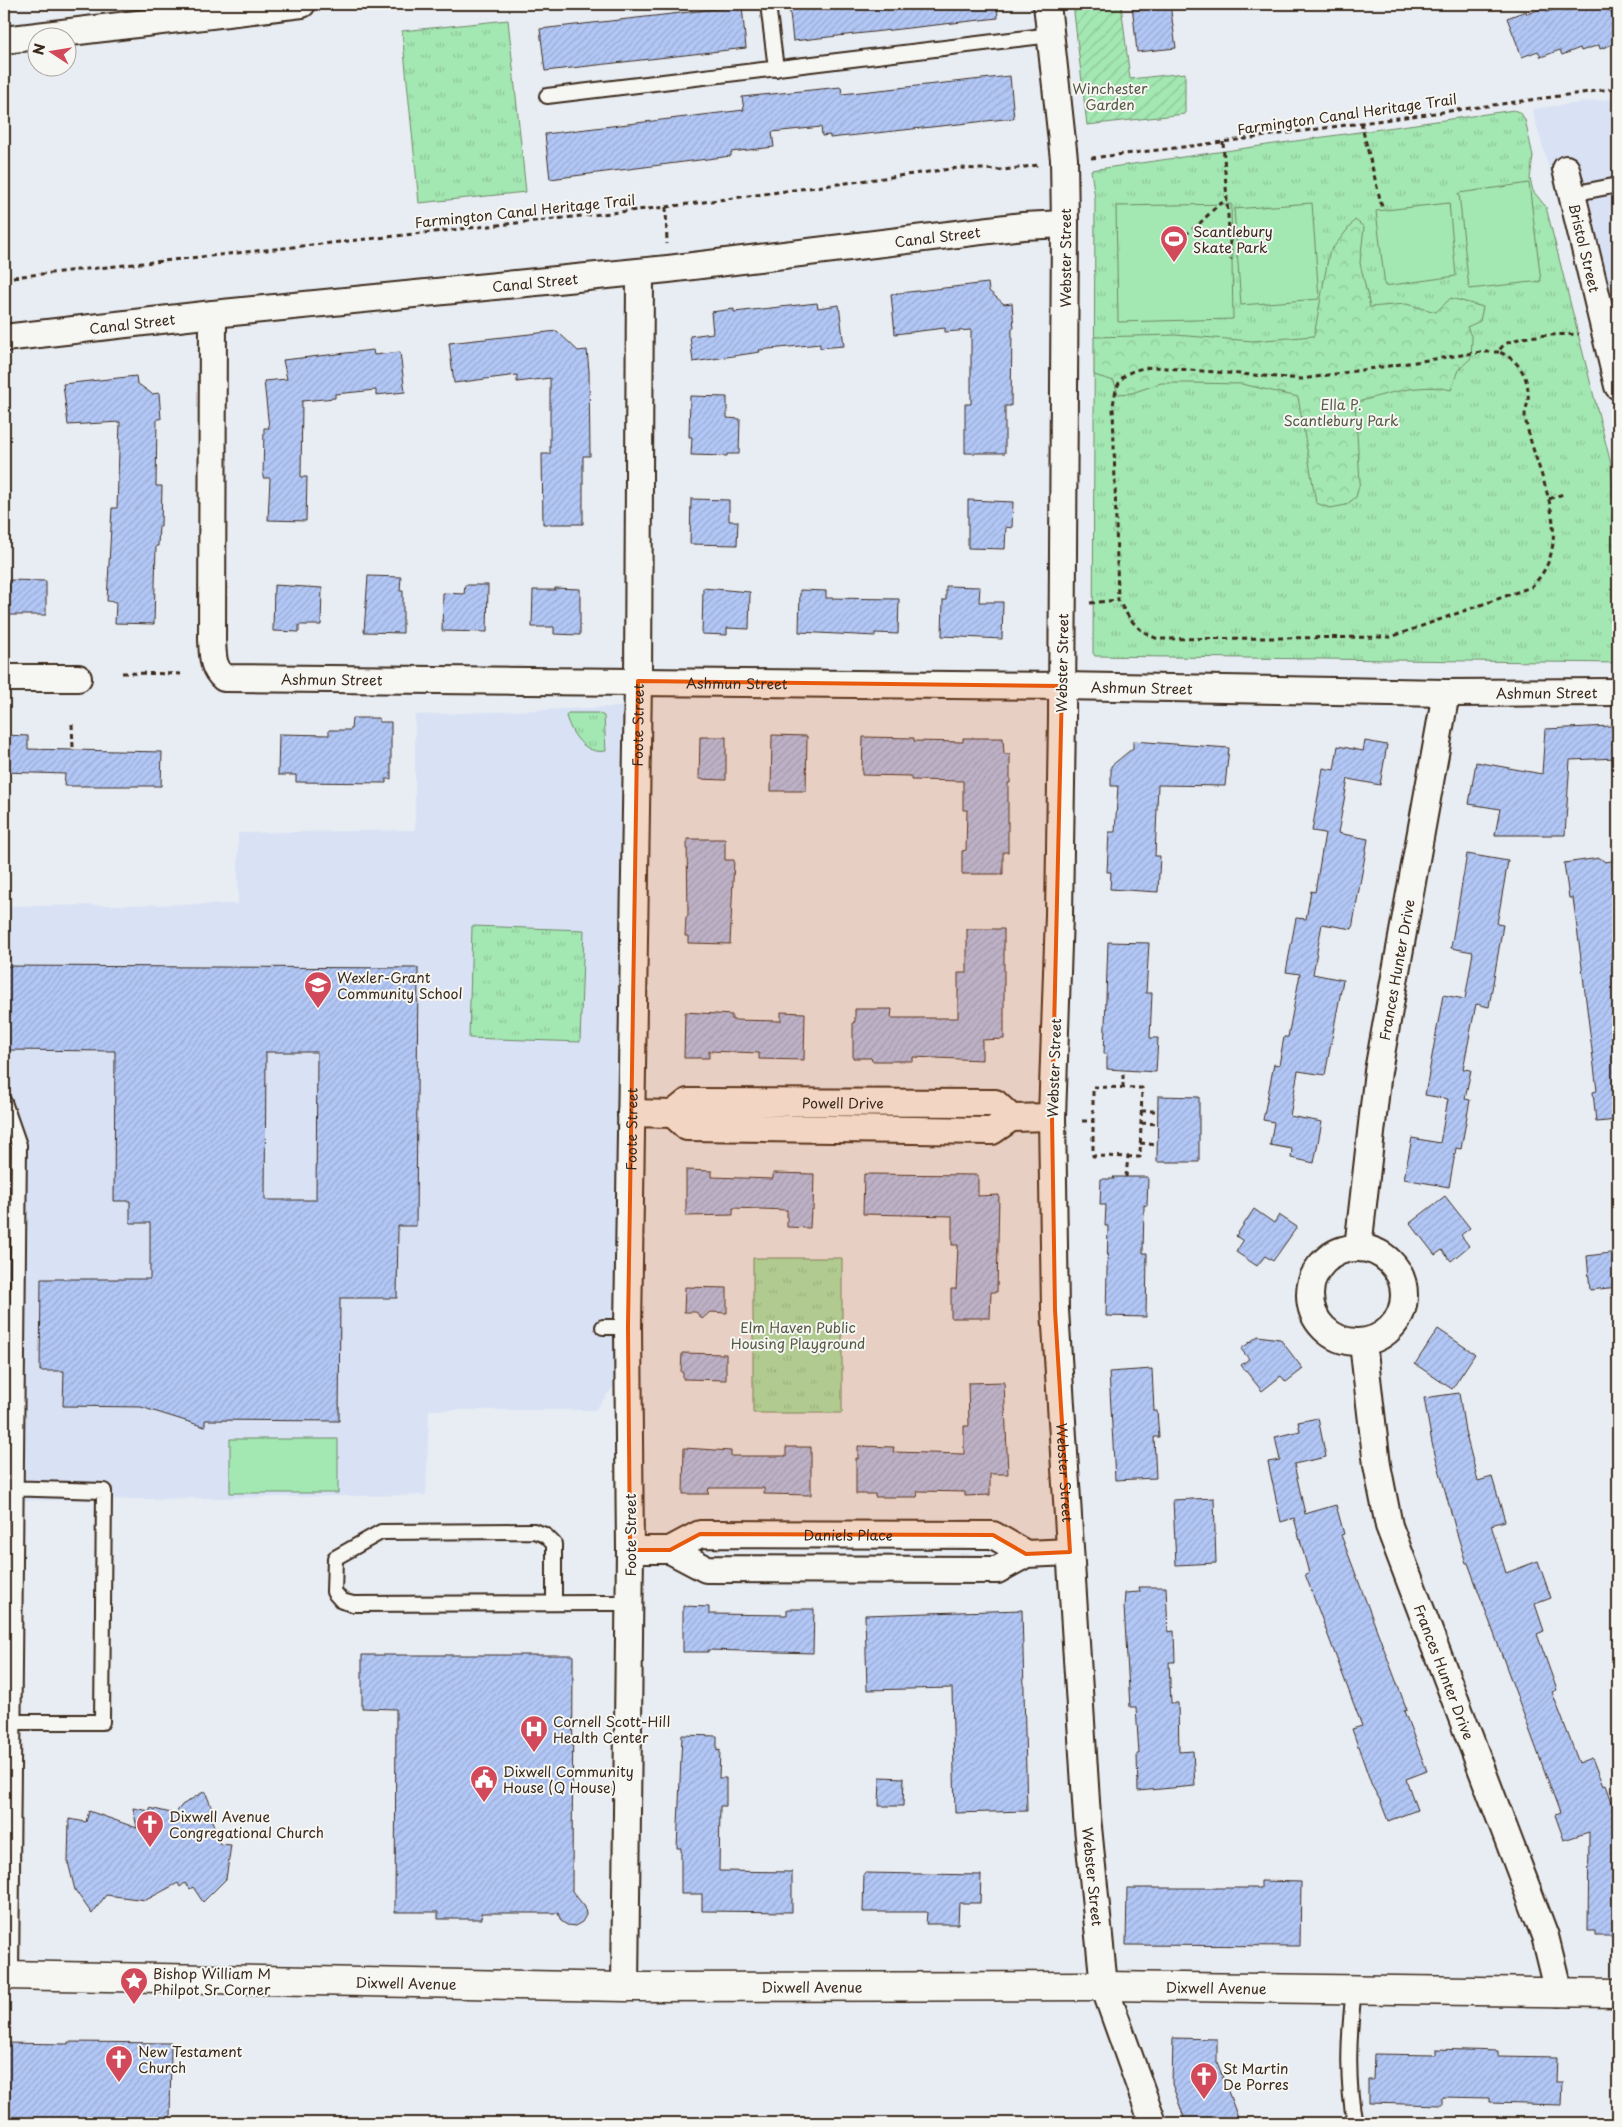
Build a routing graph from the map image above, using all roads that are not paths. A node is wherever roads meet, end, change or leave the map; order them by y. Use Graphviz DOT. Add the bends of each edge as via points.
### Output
graph roads {
  1 [pos="302,4"];
  2 [pos="768,4"];
  3 [pos="1047,4"];
  4 [pos="1051,35"];
  5 [pos="4,40"];
  6 [pos="776,69"];
  7 [pos="547,96"];
  8 [pos="1566,169"];
  9 [pos="1618,185"];
  10 [pos="1572,194"];
  11 [pos="1065,224"];
  12 [pos="640,272"];
  13 [pos="213,314"];
  14 [pos="4,338"];
  15 [pos="1618,386"];
  16 [pos="4,678"];
  17 [pos="78,678"];
  18 [pos="638,681"];
  19 [pos="1062,686"];
  20 [pos="1618,692"];
  21 [pos="1446,693"];
  22 [pos="4,1102"];
  23 [pos="631,1113"];
  24 [pos="1052,1117"];
  25 [pos="1358,1248"];
  26 [pos="1363,1343"];
  27 [pos="10,1489"];
  28 [pos="630,1550"];
  29 [pos="670,1550"];
  30 [pos="1070,1552"];
  31 [pos="1026,1554"];
  32 [pos="630,1602"];
  33 [pos="554,1603"];
  34 [pos="13,1722"];
  35 [pos="7,1975"];
  36 [pos="1104,1986"];
  37 [pos="625,1987"];
  38 [pos="1354,1989"];
  39 [pos="1559,1993"];
  40 [pos="1618,1993"];
  41 [pos="1153,2123"];
  42 [pos="1355,2123"];
  1 -- 5 [label="street"];
  2 -- 6 [label="lane"];
  3 -- 4 [label="street, Webster Street"];
  4 -- 6 [label="lane"];
  4 -- 11 [label="street, Webster Street" via="1064,159"];
  6 -- 7 [label="lane"];
  8 -- 10 [label="street, Bristol Street"];
  9 -- 10 [label="lane"];
  10 -- 15 [label="street, Bristol Street"];
  11 -- 12 [label="street, Canal Street" via="1023,226"];
  11 -- 19 [label="street, Webster Street"];
  12 -- 13 [label="street, Canal Street"];
  12 -- 18 [label="street, Foote Street"];
  13 -- 14 [label="street, Canal Street"];
  13 -- 18 [label="street, Ashmun Street" via="212,640 217,672 224,678"];
  16 -- 17 [label="street"];
  18 -- 19 [label="street, Ashmun Street"];
  18 -- 23 [label="street, Foote Street"];
  19 -- 21 [label="street, Ashmun Street"];
  19 -- 24 [label="street, Webster Street"];
  20 -- 21 [label="street, Ashmun Street"];
  21 -- 25 [label="street, Frances Hunter Drive" via="1378,1071"];
  22 -- 27 [label="lane" via="19,1145"];
  23 -- 24 [label="street, Powell Drive" via="672,1114 687,1128 992,1131 1011,1118"];
  23 -- 28 [label="street, Foote Street" via="616,1327"];
  24 -- 30 [label="street, Webster Street" via="1055,1310"];
  25 -- 26 [label="street" via="1374,1251 1388,1259 1399,1272 1404,1288 1401,1314 1392,1328 1379,1338"];
  25 -- 26 [label="street" via="1329,1257 1318,1269 1311,1284 1310,1301 1318,1324 1330,1335 1346,1342"];
  26 -- 39 [label="street, Frances Hunter Drive" via="1377,1465 1389,1526 1545,1936"];
  27 -- 34 [label="lane"];
  27 -- 34 [label="lane" via="104,1491 102,1722"];
  28 -- 29 [label="street, Daniels Place"];
  28 -- 32 [label="street, Foote Street"];
  29 -- 31 [label="street, Daniels Place" via="706,1569 997,1570"];
  29 -- 31 [label="street, Daniels Place" via="700,1534 993,1535"];
  30 -- 31 [label="street, Daniels Place"];
  30 -- 36 [label="street, Webster Street" via="1087,1817"];
  32 -- 33 [label="lane"];
  32 -- 37 [label="street, Foote Street"];
  33 -- 33 [label="lane" via="353,1604 342,1601 334,1592 335,1558 381,1532 534,1531 545,1535 554,1544"];
  34 -- 35 [label="lane"];
  35 -- 37 [label="main road, Dixwell Avenue"];
  36 -- 37 [label="main road, Dixwell Avenue"];
  36 -- 38 [label="main road, Dixwell Avenue"];
  36 -- 41 [label="street, Webster Street"];
  38 -- 39 [label="main road, Dixwell Avenue"];
  38 -- 42 [label="lane" via="1350,2076"];
  39 -- 40 [label="main road, Dixwell Avenue"];
}
